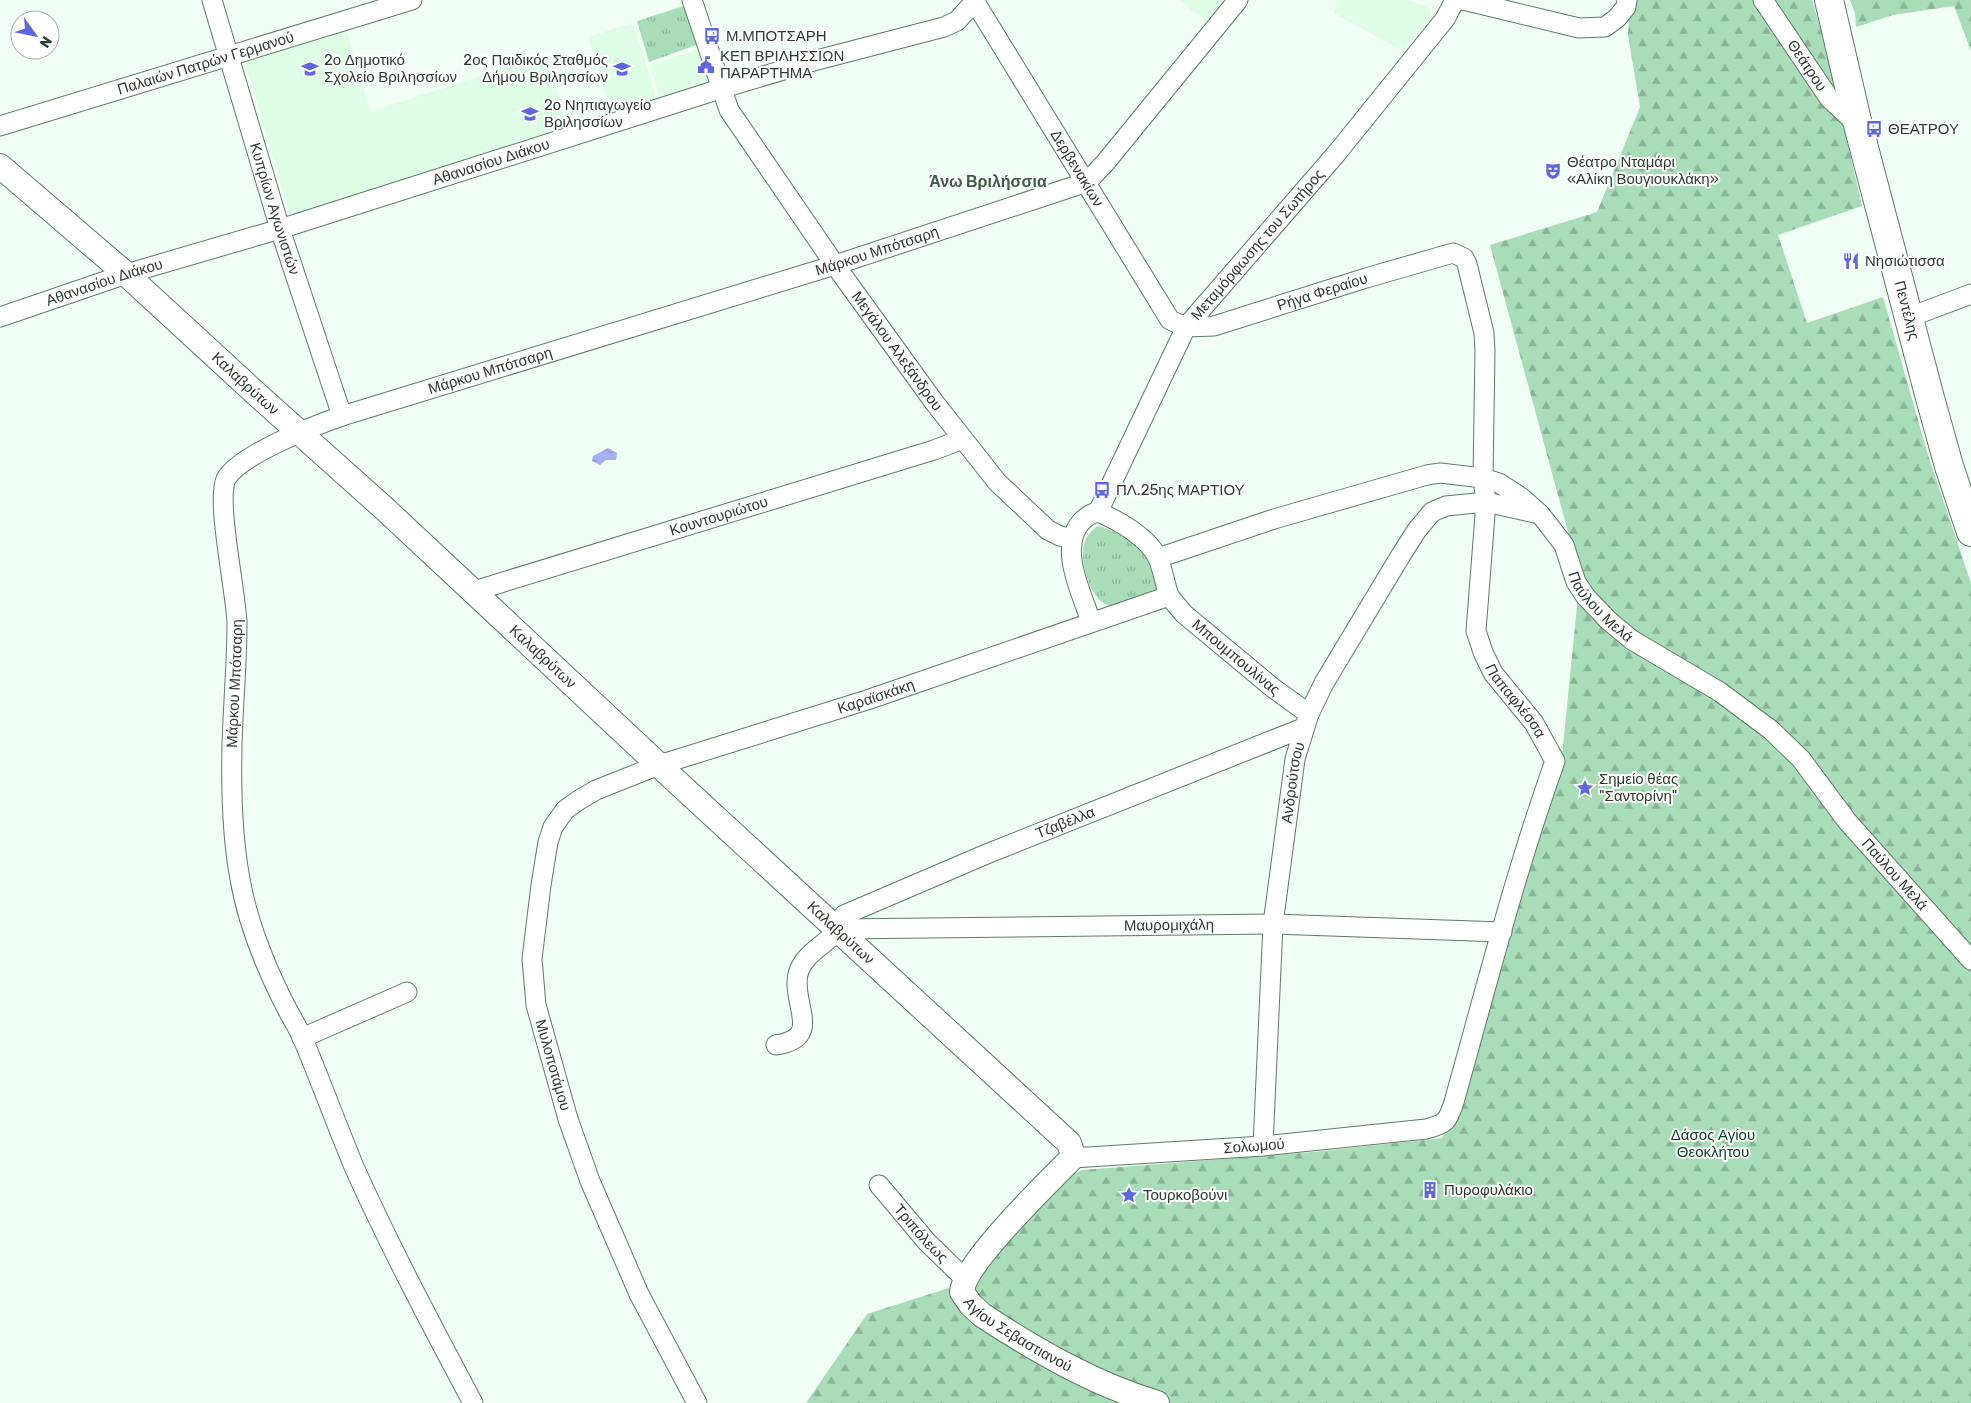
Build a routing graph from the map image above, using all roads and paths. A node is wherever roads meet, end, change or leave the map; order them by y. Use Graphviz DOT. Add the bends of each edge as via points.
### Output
graph roads {
  1 [pos="212,0"];
  2 [pos="412,0"];
  3 [pos="692,0"];
  4 [pos="1238,0"];
  5 [pos="1454,0"];
  6 [pos="1463,0"];
  7 [pos="1627,0"];
  8 [pos="1763,0"];
  9 [pos="1829,0"];
  10 [pos="976,1"];
  11 [pos="229,55"];
  12 [pos="720,89"];
  13 [pos="1858,125"];
  14 [pos="0,126"];
  15 [pos="0,166"];
  16 [pos="1087,182"];
  17 [pos="280,229"];
  18 [pos="1460,255"];
  19 [pos="835,265"];
  20 [pos="126,274"];
  21 [pos="1971,294"];
  22 [pos="1910,317"];
  23 [pos="0,318"];
  24 [pos="1186,327"];
  25 [pos="342,416"];
  26 [pos="299,432"];
  27 [pos="962,439"];
  28 [pos="1483,478"];
  29 [pos="1486,502"];
  30 [pos="1098,512"];
  31 [pos="1540,514"];
  32 [pos="1971,532"];
  33 [pos="1072,540"];
  34 [pos="1158,558"];
  35 [pos="474,592"];
  36 [pos="1169,596"];
  37 [pos="1091,622"];
  38 [pos="1306,721"];
  39 [pos="659,765"];
  40 [pos="1274,924"];
  41 [pos="837,929"];
  42 [pos="1502,932"];
  43 [pos="1971,960"];
  44 [pos="407,992"];
  45 [pos="302,1038"];
  46 [pos="776,1045"];
  47 [pos="1435,1127"];
  48 [pos="1262,1146"];
  49 [pos="1072,1158"];
  50 [pos="879,1185"];
  51 [pos="965,1280"];
  52 [pos="473,1403"];
  53 [pos="697,1403"];
  54 [pos="1157,1403"];
  1 -- 11 [label="street, Κυπρίων Αγωνιστών"];
  2 -- 11 [label="street, Παλαιών Πατρών Γερμανού"];
  3 -- 12 [label="street, Μεγάλου Αλεξάνδρου"];
  4 -- 16 [label="street, Μάρκου Μπότσαρη"];
  5 -- 24 [label="street, Μεταμόρφωσης του Σωτήρος" via="1444,19 1336,154"];
  6 -- 7 [label="street" via="1580,28 1605,26 1617,18 1626,7"];
  8 -- 13 [label="street, Θεάτρου" via="1829,98"];
  9 -- 13 [label="main road, Πεντέλης"];
  10 -- 12 [label="street, Αθανασίου Διάκου" via="957,20 944,27"];
  10 -- 16 [label="street, Δερβενακίων"];
  11 -- 14 [label="street, Παλαιών Πατρών Γερμανού"];
  11 -- 17 [label="street, Κυπρίων Αγωνιστών"];
  12 -- 17 [label="street, Αθανασίου Διάκου"];
  12 -- 19 [label="street, Μεγάλου Αλεξάνδρου" via="738,125"];
  13 -- 22 [label="main road, Πεντέλης"];
  15 -- 20 [label="street, Καλαβρύτων"];
  16 -- 19 [label="street, Μάρκου Μπότσαρη"];
  16 -- 24 [label="street, Δερβενακίων" via="1170,320"];
  17 -- 20 [label="street, Αθανασίου Διάκου"];
  17 -- 25 [label="street, Κυπρίων Αγωνιστών"];
  18 -- 24 [label="street, Ρήγα Φεραίου" via="1453,253 1366,278 1214,326"];
  18 -- 28 [label="street, Παπαφλέσσα" via="1467,264 1484,333"];
  19 -- 25 [label="street, Μάρκου Μπότσαρη"];
  19 -- 27 [label="street, Μεγάλου Αλεξάνδρου"];
  20 -- 23 [label="street, Αθανασίου Διάκου"];
  20 -- 26 [label="street, Καλαβρύτων"];
  21 -- 22 [label="street"];
  22 -- 32 [label="main road, Πεντέλης"];
  24 -- 30 [label="street, Μεταμόρφωσης του Σωτήρος"];
  25 -- 26 [label="street, Μάρκου Μπότσαρη"];
  26 -- 35 [label="street, Καλαβρύτων"];
  26 -- 45 [label="street, Μάρκου Μπότσαρη" via="241,463 228,475 224,487 224,514 237,621 232,748 236,854 252,930"];
  27 -- 33 [label="street, Μεγάλου Αλεξάνδρου" via="997,482 1032,516 1048,530"];
  27 -- 35 [label="street, Κουντουριώτου"];
  28 -- 29 [label="street, Παπαφλέσσα"];
  28 -- 31 [label="street, Παύλου Μελά" via="1522,498"];
  28 -- 34 [label="street, Παύλου Μελά" via="1440,473 1427,475"];
  29 -- 31 [label="street, Ανδρούτσου"];
  29 -- 38 [label="street, Ανδρούτσου" via="1446,506 1428,515 1324,683"];
  29 -- 42 [label="street, Παπαφλέσσα" via="1476,631 1493,673 1534,723 1555,761"];
  30 -- 33 [label="street" via="1084,519"];
  30 -- 34 [label="street" via="1123,524"];
  31 -- 43 [label="street, Παύλου Μελά" via="1564,544 1576,582 1609,621 1632,640 1720,692 1783,741 1801,758 1847,821"];
  33 -- 37 [label="street" via="1072,560"];
  34 -- 36 [label="street"];
  35 -- 39 [label="street, Καλαβρύτων"];
  36 -- 37 [label="street, Καραϊσκάκη"];
  36 -- 38 [label="street, Μπουμπουλίνας" via="1184,614 1273,688"];
  37 -- 39 [label="street, Καραϊσκάκη" via="867,700"];
  38 -- 40 [label="street, Ανδρούτσου" via="1295,759"];
  38 -- 41 [label="street, Τζαβέλλα" via="844,915"];
  39 -- 41 [label="street, Καλαβρύτων"];
  39 -- 53 [label="street, Μυλοποτάμου" via="596,790 566,810 553,827 541,885 532,959 536,1005 549,1056 590,1181 639,1294"];
  40 -- 41 [label="street, Μαυρομιχάλη"];
  40 -- 42 [label="street, Μαυρομιχάλη"];
  40 -- 48 [label="street, Ανδρούτσου"];
  41 -- 46 [label="street, Τζαβέλλα" via="802,964 797,988 803,1027 798,1037"];
  41 -- 49 [label="street, Καλαβρύτων" via="1069,1143"];
  42 -- 47 [label="street, Παπαφλέσσα" via="1452,1109 1445,1122"];
  44 -- 45 [label="street"];
  45 -- 52 [label="street" via="356,1170 425,1314"];
  47 -- 48 [label="street, Σολωμού"];
  48 -- 49 [label="street, Σολωμού"];
  49 -- 51 [label="street, Αγίου Σεβαστιανού" via="974,1265"];
  50 -- 51 [label="street, Τριπόλεως" via="927,1242"];
  51 -- 54 [label="street, Αγίου Σεβαστιανού" via="962,1290 966,1299 994,1323 1070,1368"];
}
